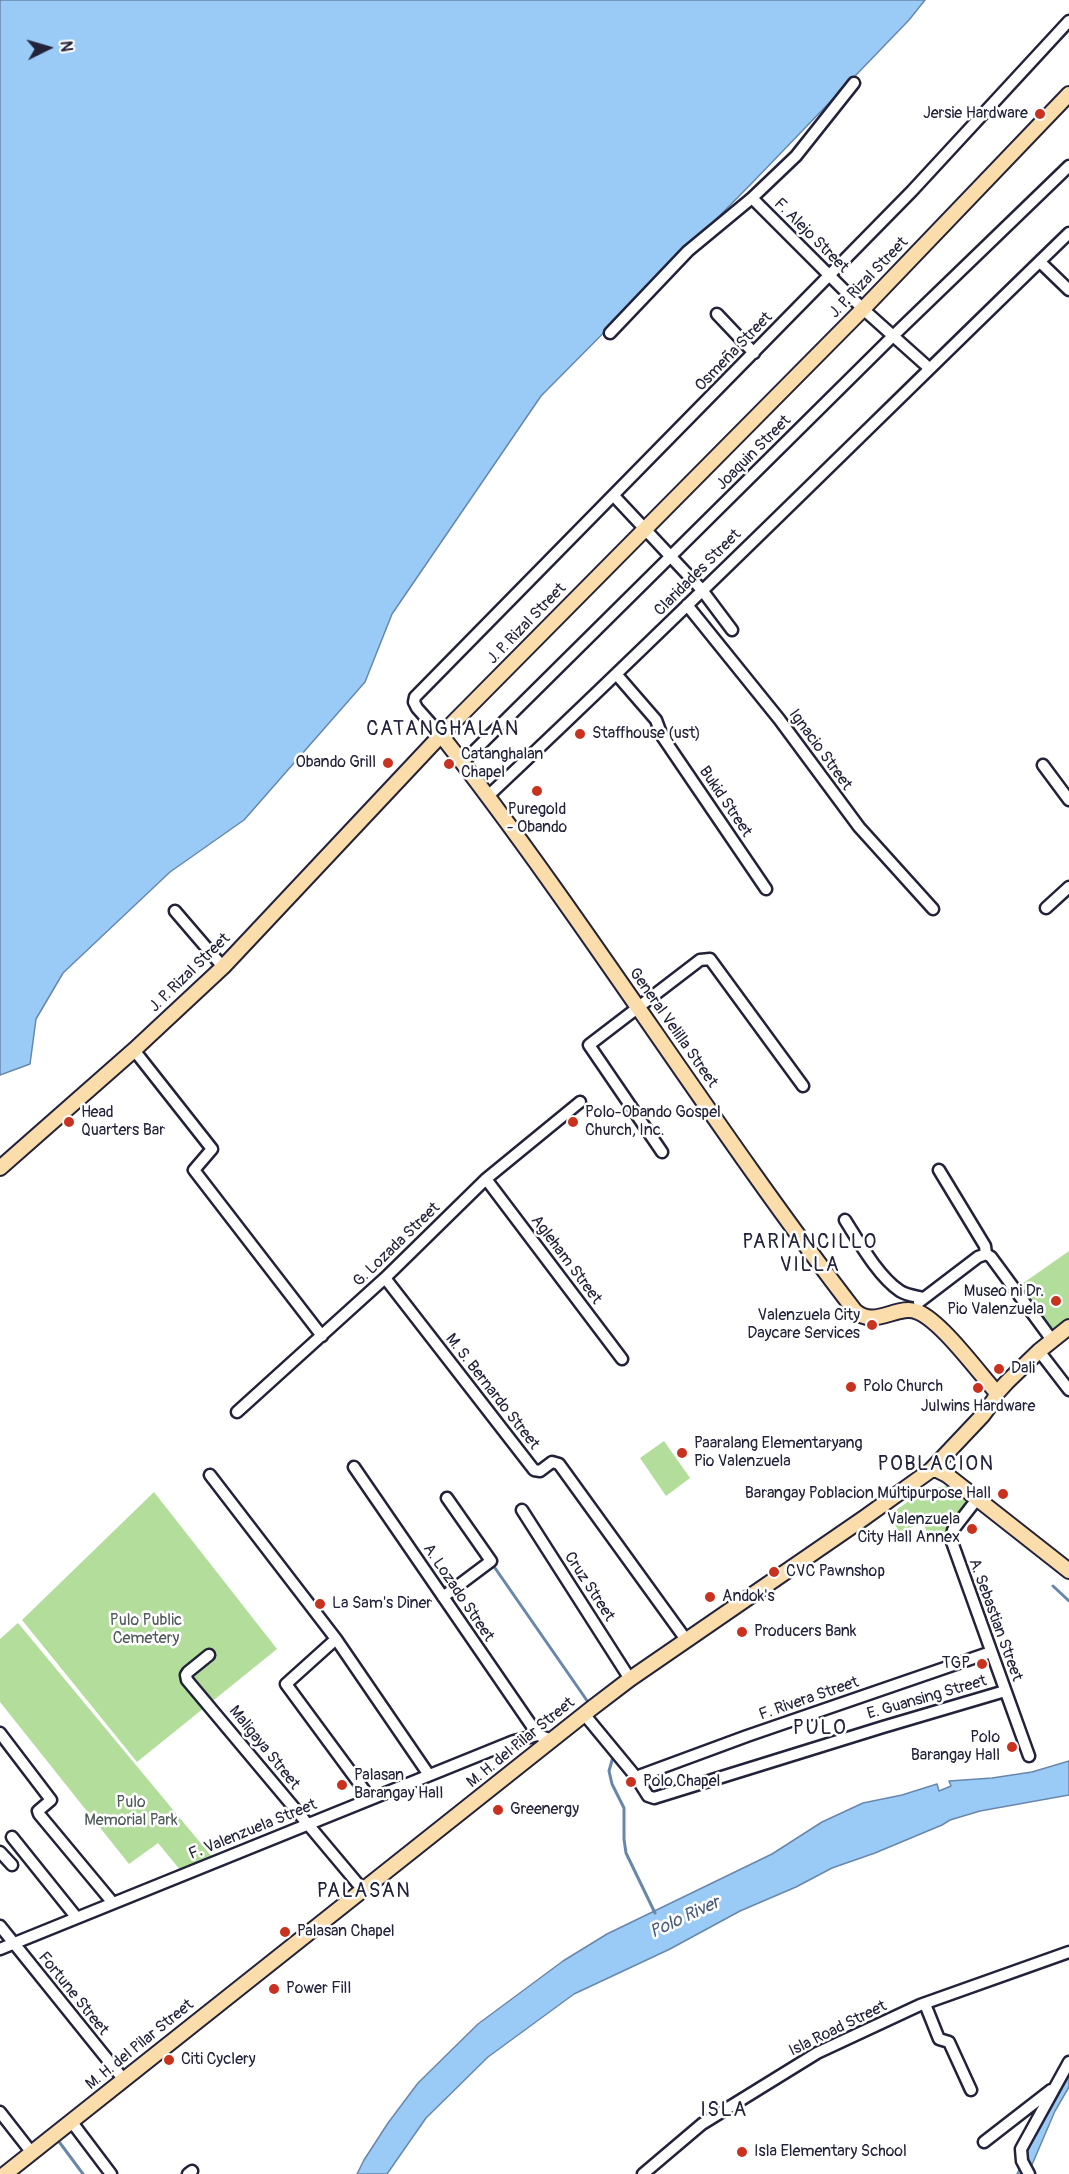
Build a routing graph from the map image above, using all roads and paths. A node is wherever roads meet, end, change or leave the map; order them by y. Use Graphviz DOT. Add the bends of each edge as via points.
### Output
graph roads {
  1 [pos="1069,21"];
  2 [pos="854,83"];
  3 [pos="1069,94"];
  4 [pos="1069,166"];
  5 [pos="752,198"];
  6 [pos="1069,233"];
  7 [pos="1040,262"];
  8 [pos="830,275"];
  9 [pos="1069,290"];
  10 [pos="862,309"];
  11 [pos="717,314"];
  12 [pos="610,333"];
  13 [pos="893,336"];
  14 [pos="754,353"];
  15 [pos="928,368"];
  16 [pos="614,496"];
  17 [pos="644,528"];
  18 [pos="672,557"];
  19 [pos="702,590"];
  20 [pos="687,604"];
  21 [pos="732,630"];
  22 [pos="617,675"];
  23 [pos="441,735"];
  24 [pos="462,762"];
  25 [pos="1043,765"];
  26 [pos="487,797"];
  27 [pos="1069,800"];
  28 [pos="1069,887"];
  29 [pos="766,889"];
  30 [pos="1046,908"];
  31 [pos="933,909"];
  32 [pos="175,911"];
  33 [pos="223,967"];
  34 [pos="640,1007"];
  35 [pos="134,1050"];
  36 [pos="803,1086"];
  37 [pos="580,1102"];
  38 [pos="662,1152"];
  39 [pos="0,1167"];
  40 [pos="939,1170"];
  41 [pos="486,1179"];
  42 [pos="845,1220"];
  43 [pos="986,1254"];
  44 [pos="385,1278"];
  45 [pos="923,1298"];
  46 [pos="912,1310"];
  47 [pos="1069,1327"];
  48 [pos="322,1336"];
  49 [pos="1052,1340"];
  50 [pos="1039,1351"];
  51 [pos="622,1359"];
  52 [pos="1069,1390"];
  53 [pos="997,1393"];
  54 [pos="237,1412"];
  55 [pos="354,1467"];
  56 [pos="931,1470"];
  57 [pos="210,1475"];
  58 [pos="447,1498"];
  59 [pos="977,1499"];
  60 [pos="522,1510"];
  61 [pos="1069,1571"];
  62 [pos="443,1597"];
  63 [pos="336,1639"];
  64 [pos="687,1641"];
  65 [pos="991,1652"];
  66 [pos="209,1655"];
  67 [pos="630,1679"];
  68 [pos="1005,1691"];
  69 [pos="584,1714"];
  70 [pos="0,1733"];
  71 [pos="538,1736"];
  72 [pos="552,1740"];
  73 [pos="1029,1756"];
  74 [pos="429,1775"];
  75 [pos="636,1777"];
  76 [pos="370,1798"];
  77 [pos="307,1824"];
  78 [pos="12,1837"];
  79 [pos="0,1852"];
  80 [pos="12,1865"];
  81 [pos="363,1890"];
  82 [pos="113,1903"];
  83 [pos="77,1918"];
  84 [pos="0,1926"];
  85 [pos="14,1944"];
  86 [pos="0,1949"];
  87 [pos="1069,1952"];
  88 [pos="925,2004"];
  89 [pos="1069,2062"];
  90 [pos="124,2080"];
  91 [pos="1056,2086"];
  92 [pos="971,2090"];
  93 [pos="0,2112"];
  94 [pos="71,2121"];
  95 [pos="984,2142"];
  96 [pos="32,2153"];
  97 [pos="5,2174"];
  98 [pos="111,2174"];
  99 [pos="643,2174"];
  100 [pos="1029,2174"];
  1 -- 8 [label="street, Osmeña Street"];
  2 -- 5 [label="street" via="811,140"];
  3 -- 10 [label="main road, J. P. Rizal Street"];
  4 -- 13 [label="street, Joaquin Street"];
  5 -- 8 [label="street, F. Alejo Street"];
  5 -- 12 [label="street" via="688,251"];
  6 -- 7 [label="street, Claridades Street"];
  7 -- 9 [label="street"];
  7 -- 15 [label="street, Claridades Street"];
  8 -- 10 [label="street, F. Alejo Street"];
  8 -- 14 [label="street, Osmeña Street"];
  10 -- 13 [label="street, F. Alejo Street"];
  10 -- 17 [label="main road, J. P. Rizal Street"];
  11 -- 14 [label="street"];
  13 -- 15 [label="street, F. Alejo Street"];
  13 -- 18 [label="street, Joaquin Street"];
  14 -- 16 [label="street, Osmeña Street"];
  15 -- 19 [label="street, Claridades Street"];
  16 -- 17 [label="street"];
  16 -- 23 [label="street, Osmeña Street" via="415,698 417,708"];
  17 -- 18 [label="street"];
  17 -- 23 [label="main road, J. P. Rizal Street"];
  18 -- 19 [label="street"];
  18 -- 24 [label="street, Joaquin Street"];
  19 -- 20 [label="street, Claridades Street"];
  19 -- 21 [label="street"];
  20 -- 22 [label="street, Claridades Street"];
  20 -- 31 [label="street, Ignacio Street" via="859,827"];
  22 -- 26 [label="street, Claridades Street"];
  22 -- 29 [label="street, Bukid Street" via="656,720 662,736"];
  23 -- 24 [label="main road, General Velilla Street"];
  23 -- 33 [label="main road, J. P. Rizal Street"];
  24 -- 26 [label="main road, General Velilla Street"];
  25 -- 27 [label="street"];
  26 -- 34 [label="main road, General Velilla Street"];
  28 -- 30 [label="street"];
  32 -- 33 [label="street"];
  33 -- 35 [label="main road, J. P. Rizal Street"];
  34 -- 36 [label="street" via="700,960 710,959"];
  34 -- 38 [label="street" via="589,1045"];
  34 -- 46 [label="main road, General Velilla Street" via="791,1227 855,1311 867,1318"];
  35 -- 39 [label="main road, J. P. Rizal Street"];
  35 -- 48 [label="street" via="212,1149 194,1170"];
  37 -- 41 [label="street, G. Lozada Street"];
  40 -- 43 [label="street" via="985,1246"];
  41 -- 44 [label="street, G. Lozada Street"];
  41 -- 51 [label="street, Agleham Street"];
  42 -- 45 [label="street" via="889,1281 901,1292"];
  43 -- 45 [label="street"];
  43 -- 49 [label="street"];
  44 -- 48 [label="street, G. Lozada Street"];
  44 -- 64 [label="street, M. S. Bernardo Street" via="534,1470 540,1471 552,1462 559,1464"];
  45 -- 46 [label="street"];
  46 -- 53 [label="main road" via="935,1322"];
  47 -- 49 [label="main road, M. H. del Pilar Street"];
  48 -- 54 [label="street, G. Lozada Street"];
  49 -- 50 [label="main road, M. H. del Pilar Street"];
  50 -- 52 [label="street"];
  50 -- 53 [label="main road, M. H. del Pilar Street"];
  53 -- 56 [label="main road, M. H. del Pilar Street" via="982,1416"];
  55 -- 62 [label="street, A. Lozado Street"];
  56 -- 59 [label="main road" via="942,1472"];
  56 -- 64 [label="main road, M. H. del Pilar Street"];
  57 -- 63 [label="street"];
  58 -- 62 [label="street" via="491,1561"];
  59 -- 61 [label="main road"];
  59 -- 65 [label="street, A. Sebastian Street" via="953,1530 952,1542"];
  60 -- 67 [label="street, Cruz Street"];
  62 -- 71 [label="street, A. Lozado Street"];
  63 -- 74 [label="street"];
  63 -- 76 [label="street" via="286,1684"];
  64 -- 67 [label="main road, M. H. del Pilar Street"];
  65 -- 68 [label="street, A. Sebastian Street"];
  65 -- 75 [label="street, F. Rivera Street"];
  66 -- 77 [label="street, Maligaya Street" via="188,1672 187,1680"];
  67 -- 69 [label="main road, M. H. del Pilar Street"];
  68 -- 73 [label="street, A. Sebastian Street"];
  68 -- 75 [label="street, E. Guansing Street" via="657,1798 646,1794"];
  69 -- 72 [label="main road, M. H. del Pilar Street"];
  69 -- 75 [label="street"];
  70 -- 82 [label="street" via="51,1800 39,1814"];
  71 -- 72 [label="street, F. Valenzuela Street"];
  71 -- 74 [label="street, F. Valenzuela Street" via="514,1741"];
  72 -- 81 [label="main road, M. H. del Pilar Street"];
  74 -- 76 [label="street, F. Valenzuela Street"];
  76 -- 77 [label="street, F. Valenzuela Street"];
  77 -- 81 [label="street, Maligaya Street"];
  77 -- 82 [label="street, F. Valenzuela Street"];
  78 -- 83 [label="street"];
  79 -- 80 [label="street"];
  81 -- 90 [label="main road, M. H. del Pilar Street"];
  82 -- 83 [label="street, F. Valenzuela Street"];
  83 -- 85 [label="street, F. Valenzuela Street"];
  84 -- 85 [label="street, Fortune Street"];
  85 -- 86 [label="street, F. Valenzuela Street"];
  85 -- 90 [label="street, Fortune Street"];
  87 -- 88 [label="street, Isla Road Street"];
  88 -- 92 [label="street" via="939,2039 949,2042"];
  88 -- 99 [label="street, Isla Road Street" via="817,2053 702,2124"];
  89 -- 91 [label="street"];
  90 -- 94 [label="main road, M. H. del Pilar Street"];
  91 -- 95 [label="street"];
  91 -- 100 [label="street" via="1023,2146 1022,2161"];
  93 -- 96 [label="street"];
  94 -- 96 [label="main road, M. H. del Pilar Street"];
  94 -- 98 [label="street"];
  96 -- 97 [label="main road, M. H. del Pilar Street"];
}
